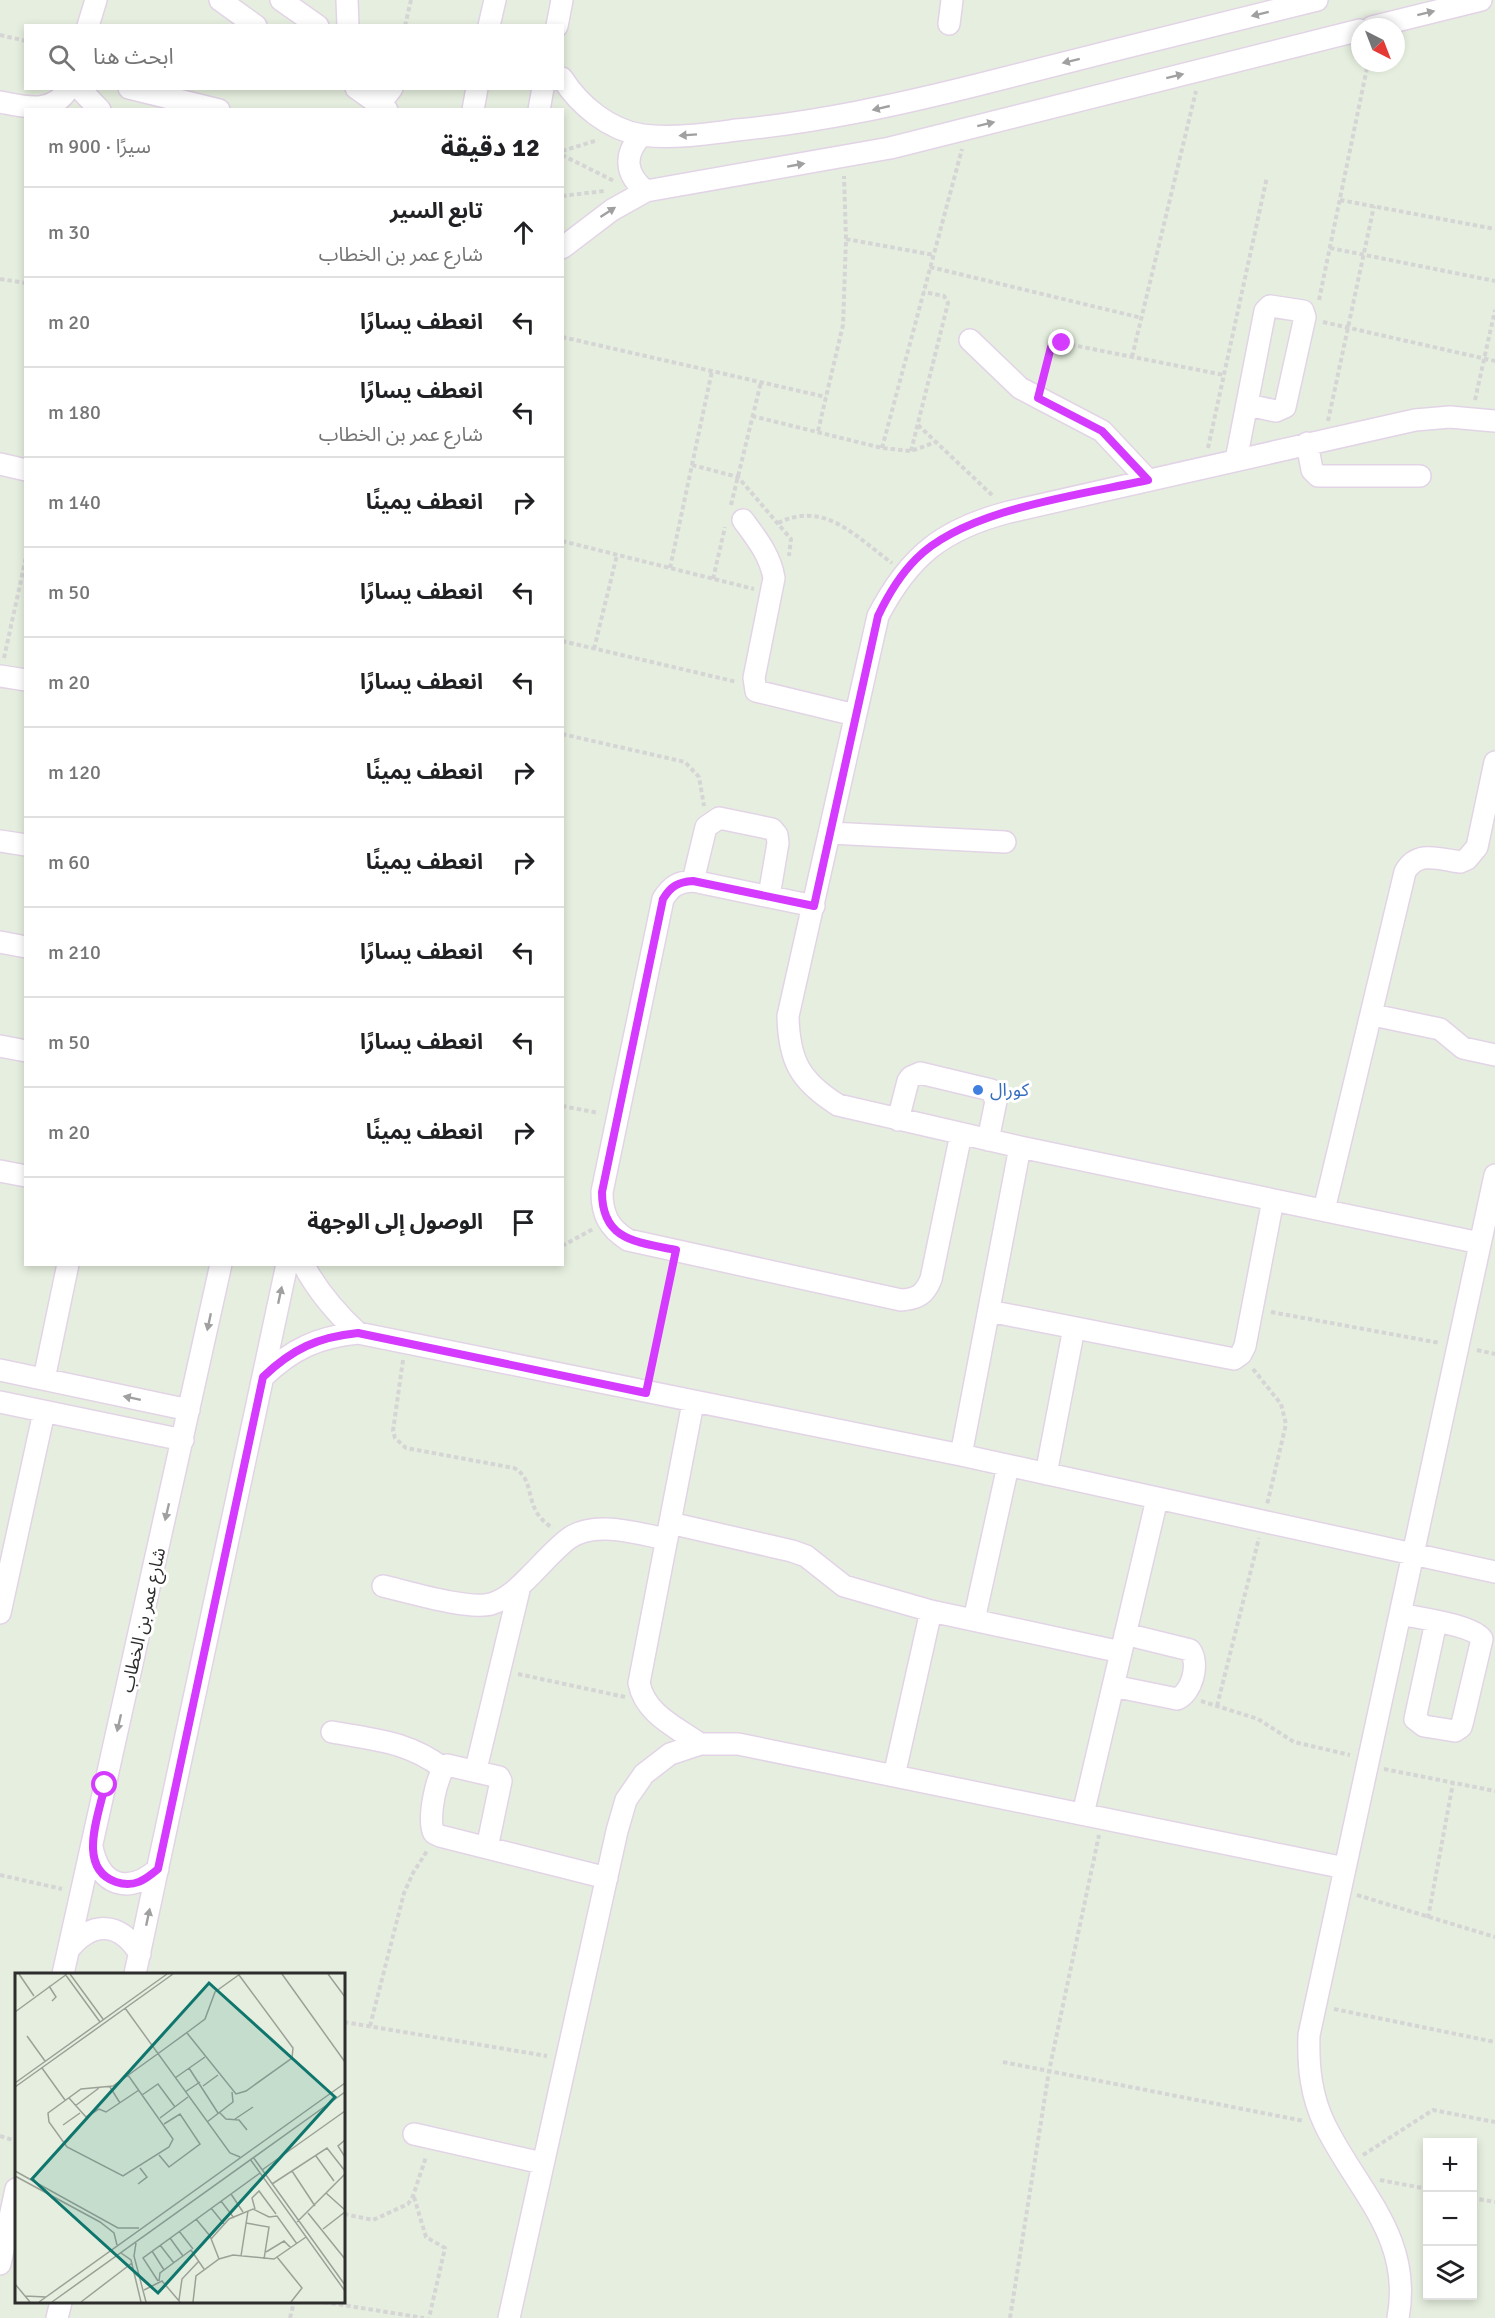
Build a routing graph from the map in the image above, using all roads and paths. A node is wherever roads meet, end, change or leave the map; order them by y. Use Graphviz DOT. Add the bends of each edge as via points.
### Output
graph roads {
  1 [pos="96,0"];
  2 [pos="220,0"];
  3 [pos="281,0"];
  4 [pos="297,0"];
  5 [pos="346,0"];
  6 [pos="411,0"];
  7 [pos="495,0"];
  8 [pos="562,0"];
  9 [pos="952,0"];
  10 [pos="1317,0"];
  11 [pos="1481,0"];
  12 [pos="1405,19"];
  13 [pos="89,24"];
  14 [pos="253,24"];
  15 [pos="315,24"];
  16 [pos="348,24"];
  17 [pos="405,24"];
  18 [pos="489,24"];
  19 [pos="557,24"];
  20 [pos="949,24"];
  21 [pos="1351,32"];
  22 [pos="0,35"];
  23 [pos="24,41"];
  24 [pos="1201,70"];
  25 [pos="1366,72"];
  26 [pos="564,81"];
  27 [pos="67,90"];
  28 [pos="81,90"];
  29 [pos="137,90"];
  30 [pos="361,90"];
  31 [pos="477,90"];
  32 [pos="543,90"];
  33 [pos="386,101"];
  34 [pos="0,102"];
  35 [pos="41,108"];
  36 [pos="41,108"];
  37 [pos="98,108"];
  38 [pos="211,108"];
  39 [pos="472,108"];
  40 [pos="539,108"];
  41 [pos="968,128"];
  42 [pos="635,133"];
  43 [pos="564,152"];
  44 [pos="564,154"];
  45 [pos="843,157"];
  46 [pos="1267,177"];
  47 [pos="606,191"];
  48 [pos="644,193"];
  49 [pos="564,196"];
  50 [pos="1340,200"];
  51 [pos="1374,206"];
  52 [pos="1495,229"];
  53 [pos="846,239"];
  54 [pos="564,246"];
  55 [pos="1330,248"];
  56 [pos="934,255"];
  57 [pos="1363,255"];
  58 [pos="930,267"];
  59 [pos="0,279"];
  60 [pos="1495,281"];
  61 [pos="24,284"];
  62 [pos="924,292"];
  63 [pos="1495,310"];
  64 [pos="1142,318"];
  65 [pos="1310,319"];
  66 [pos="1348,327"];
  67 [pos="564,337"];
  68 [pos="970,340"];
  69 [pos="1132,357"];
  70 [pos="1484,358"];
  71 [pos="1495,361"];
  72 [pos="712,371"];
  73 [pos="1224,375"];
  74 [pos="761,382"];
  75 [pos="826,397"];
  76 [pos="1038,398"];
  77 [pos="1248,405"];
  78 [pos="752,416"];
  79 [pos="1471,418"];
  80 [pos="1495,421"];
  81 [pos="917,424"];
  82 [pos="818,431"];
  83 [pos="1316,441"];
  84 [pos="936,442"];
  85 [pos="882,448"];
  86 [pos="910,451"];
  87 [pos="1236,460"];
  88 [pos="0,464"];
  89 [pos="1204,467"];
  90 [pos="24,470"];
  91 [pos="1420,476"];
  92 [pos="1148,480"];
  93 [pos="1009,512"];
  94 [pos="733,518"];
  95 [pos="778,524"];
  96 [pos="564,542"];
  97 [pos="617,555"];
  98 [pos="24,566"];
  99 [pos="670,568"];
  100 [pos="905,572"];
  101 [pos="713,579"];
  102 [pos="770,593"];
  103 [pos="564,642"];
  104 [pos="594,649"];
  105 [pos="0,676"];
  106 [pos="24,680"];
  107 [pos="753,686"];
  108 [pos="855,715"];
  109 [pos="564,734"];
  110 [pos="1495,762"];
  111 [pos="706,827"];
  112 [pos="830,833"];
  113 [pos="0,841"];
  114 [pos="1005,842"];
  115 [pos="24,845"];
  116 [pos="693,881"];
  117 [pos="769,897"];
  118 [pos="814,906"];
  119 [pos="0,942"];
  120 [pos="24,947"];
  121 [pos="1373,1015"];
  122 [pos="0,1046"];
  123 [pos="24,1052"];
  124 [pos="1495,1055"];
  125 [pos="564,1106"];
  126 [pos="618,1117"];
  127 [pos="898,1120"];
  128 [pos="961,1134"];
  129 [pos="988,1140"];
  130 [pos="1020,1147"];
  131 [pos="0,1171"];
  132 [pos="1495,1175"];
  133 [pos="24,1176"];
  134 [pos="1273,1200"];
  135 [pos="1324,1210"];
  136 [pos="607,1221"];
  137 [pos="1480,1243"];
  138 [pos="564,1245"];
  139 [pos="676,1250"];
  140 [pos="68,1266"];
  141 [pos="221,1266"];
  142 [pos="287,1266"];
  143 [pos="304,1266"];
  144 [pos="1252,1308"];
  145 [pos="989,1311"];
  146 [pos="1074,1328"];
  147 [pos="358,1333"];
  148 [pos="406,1342"];
  149 [pos="1458,1347"];
  150 [pos="1242,1354"];
  151 [pos="0,1370"];
  152 [pos="263,1377"];
  153 [pos="44,1379"];
  154 [pos="646,1393"];
  155 [pos="0,1402"];
  156 [pos="693,1403"];
  157 [pos="189,1410"];
  158 [pos="44,1412"];
  159 [pos="183,1440"];
  160 [pos="961,1455"];
  161 [pos="1008,1466"];
  162 [pos="1046,1474"];
  163 [pos="1157,1499"];
  164 [pos="1263,1520"];
  165 [pos="669,1531"];
  166 [pos="569,1538"];
  167 [pos="1414,1553"];
  168 [pos="1495,1572"];
  169 [pos="382,1586"];
  170 [pos="520,1586"];
  171 [pos="931,1611"];
  172 [pos="0,1613"];
  173 [pos="1400,1614"];
  174 [pos="974,1620"];
  175 [pos="1436,1622"];
  176 [pos="1123,1643"];
  177 [pos="500,1670"];
  178 [pos="1113,1686"];
  179 [pos="1183,1696"];
  180 [pos="645,1702"];
  181 [pos="1217,1706"];
  182 [pos="332,1732"];
  183 [pos="700,1744"];
  184 [pos="1368,1762"];
  185 [pos="443,1768"];
  186 [pos="476,1770"];
  187 [pos="894,1776"];
  188 [pos="1453,1783"];
  189 [pos="1495,1791"];
  190 [pos="1093,1816"];
  191 [pos="440,1836"];
  192 [pos="92,1846"];
  193 [pos="487,1848"];
  194 [pos="1345,1868"];
  195 [pos="158,1869"];
  196 [pos="0,1875"];
  197 [pos="607,1878"];
  198 [pos="1339,1889"];
  199 [pos="83,1894"];
  200 [pos="1428,1918"];
  201 [pos="1495,1937"];
  202 [pos="69,1950"];
  203 [pos="140,1954"];
  204 [pos="63,1973"];
  205 [pos="135,1973"];
  206 [pos="1316,2005"];
  207 [pos="345,2022"];
  208 [pos="370,2026"];
  209 [pos="1495,2042"];
  210 [pos="566,2060"];
  211 [pos="1003,2062"];
  212 [pos="1049,2071"];
  213 [pos="1495,2122"];
  214 [pos="1325,2125"];
  215 [pos="0,2136"];
  216 [pos="423,2136"];
  217 [pos="15,2141"];
  218 [pos="542,2163"];
  219 [pos="1352,2169"];
  220 [pos="1423,2188"];
  221 [pos="15,2194"];
  222 [pos="413,2196"];
  223 [pos="1477,2199"];
  224 [pos="1495,2202"];
  225 [pos="345,2214"];
  226 [pos="0,2264"];
  227 [pos="61,2303"];
  228 [pos="294,2303"];
  229 [pos="334,2303"];
  230 [pos="394,2315"];
  231 [pos="57,2318"];
  232 [pos="290,2318"];
  233 [pos="424,2318"];
  234 [pos="429,2318"];
  235 [pos="509,2318"];
  236 [pos="1010,2318"];
  237 [pos="1398,2318"];
  1 -- 13 [label="street"];
  2 -- 14 [label="street"];
  3 -- 4 [label="street"];
  3 -- 15 [label="street"];
  5 -- 16 [label="street"];
  6 -- 17 [label="path"];
  7 -- 18 [label="street"];
  8 -- 19 [label="street"];
  9 -- 20 [label="street"];
  10 -- 42 [label="street, one-way" via="879,109 755,129 681,135"];
  12 -- 11 [label="street, one-way"];
  21 -- 24 [label="street"];
  22 -- 23 [label="path"];
  41 -- 24 [label="street, one-way"];
  24 -- 64 [label="path"];
  25 -- 50 [label="path"];
  26 -- 42 [label="street" via="595,113"];
  27 -- 36 [label="street" via="54,104"];
  28 -- 37 [label="street"];
  29 -- 38 [label="street"];
  30 -- 33 [label="street"];
  31 -- 39 [label="street"];
  32 -- 40 [label="street"];
  34 -- 35 [label="street"];
  41 -- 45 [label="street"];
  41 -- 56 [label="path"];
  42 -- 43 [label="path"];
  42 -- 48 [label="street" via="628,158 629,171"];
  44 -- 48 [label="path"];
  48 -- 45 [label="street, one-way"];
  45 -- 53 [label="path"];
  46 -- 73 [label="path"];
  47 -- 49 [label="path"];
  54 -- 48 [label="street, one-way" via="612,210"];
  50 -- 51 [label="path"];
  50 -- 55 [label="path"];
  51 -- 52 [label="path"];
  51 -- 57 [label="path"];
  53 -- 56 [label="path"];
  53 -- 75 [label="path" via="843,325"];
  55 -- 57 [label="path"];
  55 -- 65 [label="path"];
  56 -- 58 [label="path"];
  57 -- 60 [label="path"];
  57 -- 66 [label="path"];
  58 -- 62 [label="path"];
  58 -- 64 [label="path"];
  59 -- 61 [label="path"];
  62 -- 81 [label="path" via="944,296 948,303"];
  62 -- 85 [label="path"];
  63 -- 70 [label="path"];
  64 -- 69 [label="path"];
  65 -- 66 [label="path"];
  65 -- 77 [label="street" via="1285,407 1276,411"];
  65 -- 77 [label="street" via="1300,310 1267,308"];
  66 -- 70 [label="path"];
  66 -- 83 [label="path"];
  67 -- 72 [label="path"];
  68 -- 76 [label="street" via="1011,381"];
  69 -- 73 [label="path"];
  69 -- 76 [label="path" via="1056,343 1049,352"];
  70 -- 71 [label="path"];
  70 -- 79 [label="path"];
  72 -- 74 [label="path"];
  72 -- 99 [label="path"];
  73 -- 89 [label="path"];
  74 -- 75 [label="path"];
  74 -- 78 [label="path"];
  75 -- 82 [label="path"];
  76 -- 92 [label="street" via="1102,431"];
  77 -- 87 [label="street"];
  78 -- 82 [label="path"];
  78 -- 94 [label="path"];
  79 -- 80 [label="street"];
  79 -- 83 [label="street" via="1415,420"];
  81 -- 84 [label="path"];
  81 -- 86 [label="path"];
  82 -- 85 [label="path"];
  83 -- 87 [label="street"];
  83 -- 91 [label="street" via="1312,470 1318,477"];
  84 -- 86 [label="path"];
  84 -- 93 [label="path"];
  85 -- 86 [label="path"];
  87 -- 89 [label="street"];
  88 -- 90 [label="street"];
  89 -- 92 [label="street"];
  92 -- 93 [label="street"];
  93 -- 100 [label="street" via="975,521 944,536"];
  94 -- 101 [label="path"];
  94 -- 102 [label="street" via="771,563 774,578"];
  95 -- 100 [label="path" via="805,514 832,520"];
  96 -- 97 [label="path"];
  97 -- 99 [label="path"];
  97 -- 104 [label="path"];
  98 -- 105 [label="path"];
  99 -- 101 [label="path"];
  100 -- 108 [label="street" via="878,616"];
  101 -- 102 [label="path"];
  102 -- 107 [label="street"];
  103 -- 104 [label="path"];
  104 -- 107 [label="path"];
  105 -- 106 [label="street"];
  107 -- 108 [label="street" via="762,693"];
  108 -- 112 [label="street"];
  109 -- 111 [label="path" via="685,762 699,777"];
  110 -- 121 [label="street" via="1473,854 1460,862 1424,856 1409,864 1405,872"];
  111 -- 116 [label="street"];
  111 -- 117 [label="street" via="719,818 772,829 778,843"];
  112 -- 114 [label="street"];
  112 -- 118 [label="street"];
  113 -- 115 [label="street"];
  116 -- 117 [label="street"];
  116 -- 126 [label="street" via="670,888 663,899"];
  117 -- 118 [label="street"];
  118 -- 127 [label="street" via="788,1016 789,1044 798,1069 815,1091 838,1106"];
  119 -- 120 [label="street"];
  121 -- 124 [label="street" via="1440,1029 1463,1048"];
  121 -- 135 [label="street"];
  122 -- 123 [label="street"];
  125 -- 126 [label="path"];
  126 -- 136 [label="street" via="602,1192"];
  127 -- 128 [label="street"];
  127 -- 129 [label="street" via="908,1081 920,1073 991,1090 996,1101"];
  128 -- 129 [label="street"];
  128 -- 139 [label="street" via="931,1279 926,1292 915,1299 901,1300"];
  129 -- 130 [label="street"];
  130 -- 134 [label="street"];
  130 -- 145 [label="street"];
  131 -- 133 [label="street"];
  132 -- 137 [label="street"];
  134 -- 135 [label="street"];
  134 -- 144 [label="street"];
  135 -- 137 [label="street"];
  136 -- 138 [label="path"];
  136 -- 139 [label="street" via="628,1240"];
  137 -- 149 [label="street"];
  139 -- 154 [label="path"];
  140 -- 153 [label="street"];
  141 -- 157 [label="street, شارع عمر بن الخطاب, one-way"];
  152 -- 142 [label="street, one-way"];
  143 -- 147 [label="street" via="317,1290"];
  144 -- 149 [label="path"];
  144 -- 150 [label="street"];
  145 -- 146 [label="street"];
  145 -- 160 [label="street"];
  146 -- 150 [label="street" via="1224,1359"];
  146 -- 162 [label="street"];
  147 -- 148 [label="street"];
  147 -- 152 [label="street" via="306,1344 282,1358"];
  148 -- 154 [label="street"];
  148 -- 166 [label="path" via="393,1431 400,1444 523,1473 531,1504 540,1520"];
  149 -- 167 [label="street"];
  150 -- 164 [label="path" via="1285,1413 1286,1424"];
  151 -- 153 [label="street"];
  152 -- 195 [label="street"];
  157 -- 153 [label="street, one-way"];
  154 -- 156 [label="street"];
  155 -- 158 [label="street"];
  156 -- 160 [label="street"];
  156 -- 165 [label="street"];
  157 -- 159 [label="street, شارع عمر بن الخطاب"];
  158 -- 159 [label="street"];
  158 -- 172 [label="street"];
  159 -- 192 [label="street, شارع عمر بن الخطاب, one-way"];
  160 -- 161 [label="street"];
  161 -- 162 [label="street"];
  161 -- 174 [label="street"];
  162 -- 163 [label="street"];
  163 -- 164 [label="street"];
  163 -- 176 [label="street"];
  164 -- 167 [label="street"];
  164 -- 181 [label="path"];
  165 -- 166 [label="street" via="601,1529"];
  165 -- 171 [label="street" via="792,1551 806,1556 844,1586"];
  165 -- 180 [label="street" via="639,1683"];
  166 -- 170 [label="street"];
  167 -- 168 [label="street"];
  167 -- 173 [label="street"];
  169 -- 170 [label="street" via="474,1606 491,1604"];
  170 -- 177 [label="street"];
  171 -- 174 [label="street"];
  171 -- 187 [label="street"];
  173 -- 175 [label="street"];
  173 -- 184 [label="street"];
  174 -- 176 [label="street"];
  175 -- 175 [label="street" via="1475,1631 1482,1639 1461,1727 1455,1731 1424,1726 1415,1719"];
  176 -- 178 [label="street"];
  176 -- 179 [label="street" via="1190,1650 1196,1662"];
  177 -- 180 [label="path"];
  177 -- 186 [label="street"];
  178 -- 179 [label="street" via="1170,1698"];
  178 -- 190 [label="street"];
  179 -- 181 [label="path"];
  180 -- 183 [label="street"];
  181 -- 184 [label="path" via="1267,1723 1294,1742"];
  182 -- 185 [label="street" via="405,1746"];
  183 -- 187 [label="street" via="738,1744"];
  183 -- 197 [label="street" via="670,1754 644,1774 626,1800"];
  184 -- 188 [label="path"];
  184 -- 194 [label="street"];
  185 -- 186 [label="street" via="453,1764"];
  185 -- 191 [label="street" via="430,1820 430,1827"];
  186 -- 193 [label="street" via="496,1774 501,1781"];
  187 -- 190 [label="street"];
  188 -- 189 [label="path"];
  188 -- 200 [label="path"];
  190 -- 194 [label="street"];
  190 -- 212 [label="path"];
  191 -- 193 [label="street"];
  191 -- 208 [label="path" via="413,1873 404,1893"];
  192 -- 195 [label="street" via="96,1865 108,1879 126,1885 144,1881"];
  192 -- 199 [label="street, شارع عمر بن الخطاب"];
  193 -- 197 [label="street"];
  194 -- 198 [label="street"];
  203 -- 195 [label="street, one-way"];
  196 -- 199 [label="path"];
  197 -- 210 [label="street"];
  198 -- 200 [label="path"];
  198 -- 206 [label="street"];
  199 -- 202 [label="street, شارع عمر بن الخطاب"];
  200 -- 201 [label="path"];
  202 -- 203 [label="street" via="80,1936 96,1928 115,1929 130,1939"];
  202 -- 204 [label="street, شارع عمر بن الخطاب"];
  203 -- 205 [label="street"];
  206 -- 209 [label="path"];
  206 -- 214 [label="street" via="1309,2035 1308,2066"];
  207 -- 208 [label="path"];
  208 -- 210 [label="path"];
  210 -- 218 [label="street"];
  211 -- 212 [label="path"];
  212 -- 214 [label="path"];
  212 -- 236 [label="path"];
  213 -- 219 [label="path" via="1433,2110"];
  214 -- 219 [label="street"];
  215 -- 217 [label="path"];
  216 -- 218 [label="street"];
  216 -- 222 [label="path"];
  218 -- 235 [label="street"];
  219 -- 220 [label="path"];
  219 -- 237 [label="street" via="1394,2244 1401,2271"];
  221 -- 226 [label="street"];
  222 -- 225 [label="path" via="408,2204 373,2220"];
  222 -- 234 [label="path" via="426,2237 445,2248"];
  223 -- 224 [label="path"];
  227 -- 231 [label="street"];
  228 -- 232 [label="path"];
  229 -- 230 [label="path"];
  230 -- 233 [label="path"];
}
